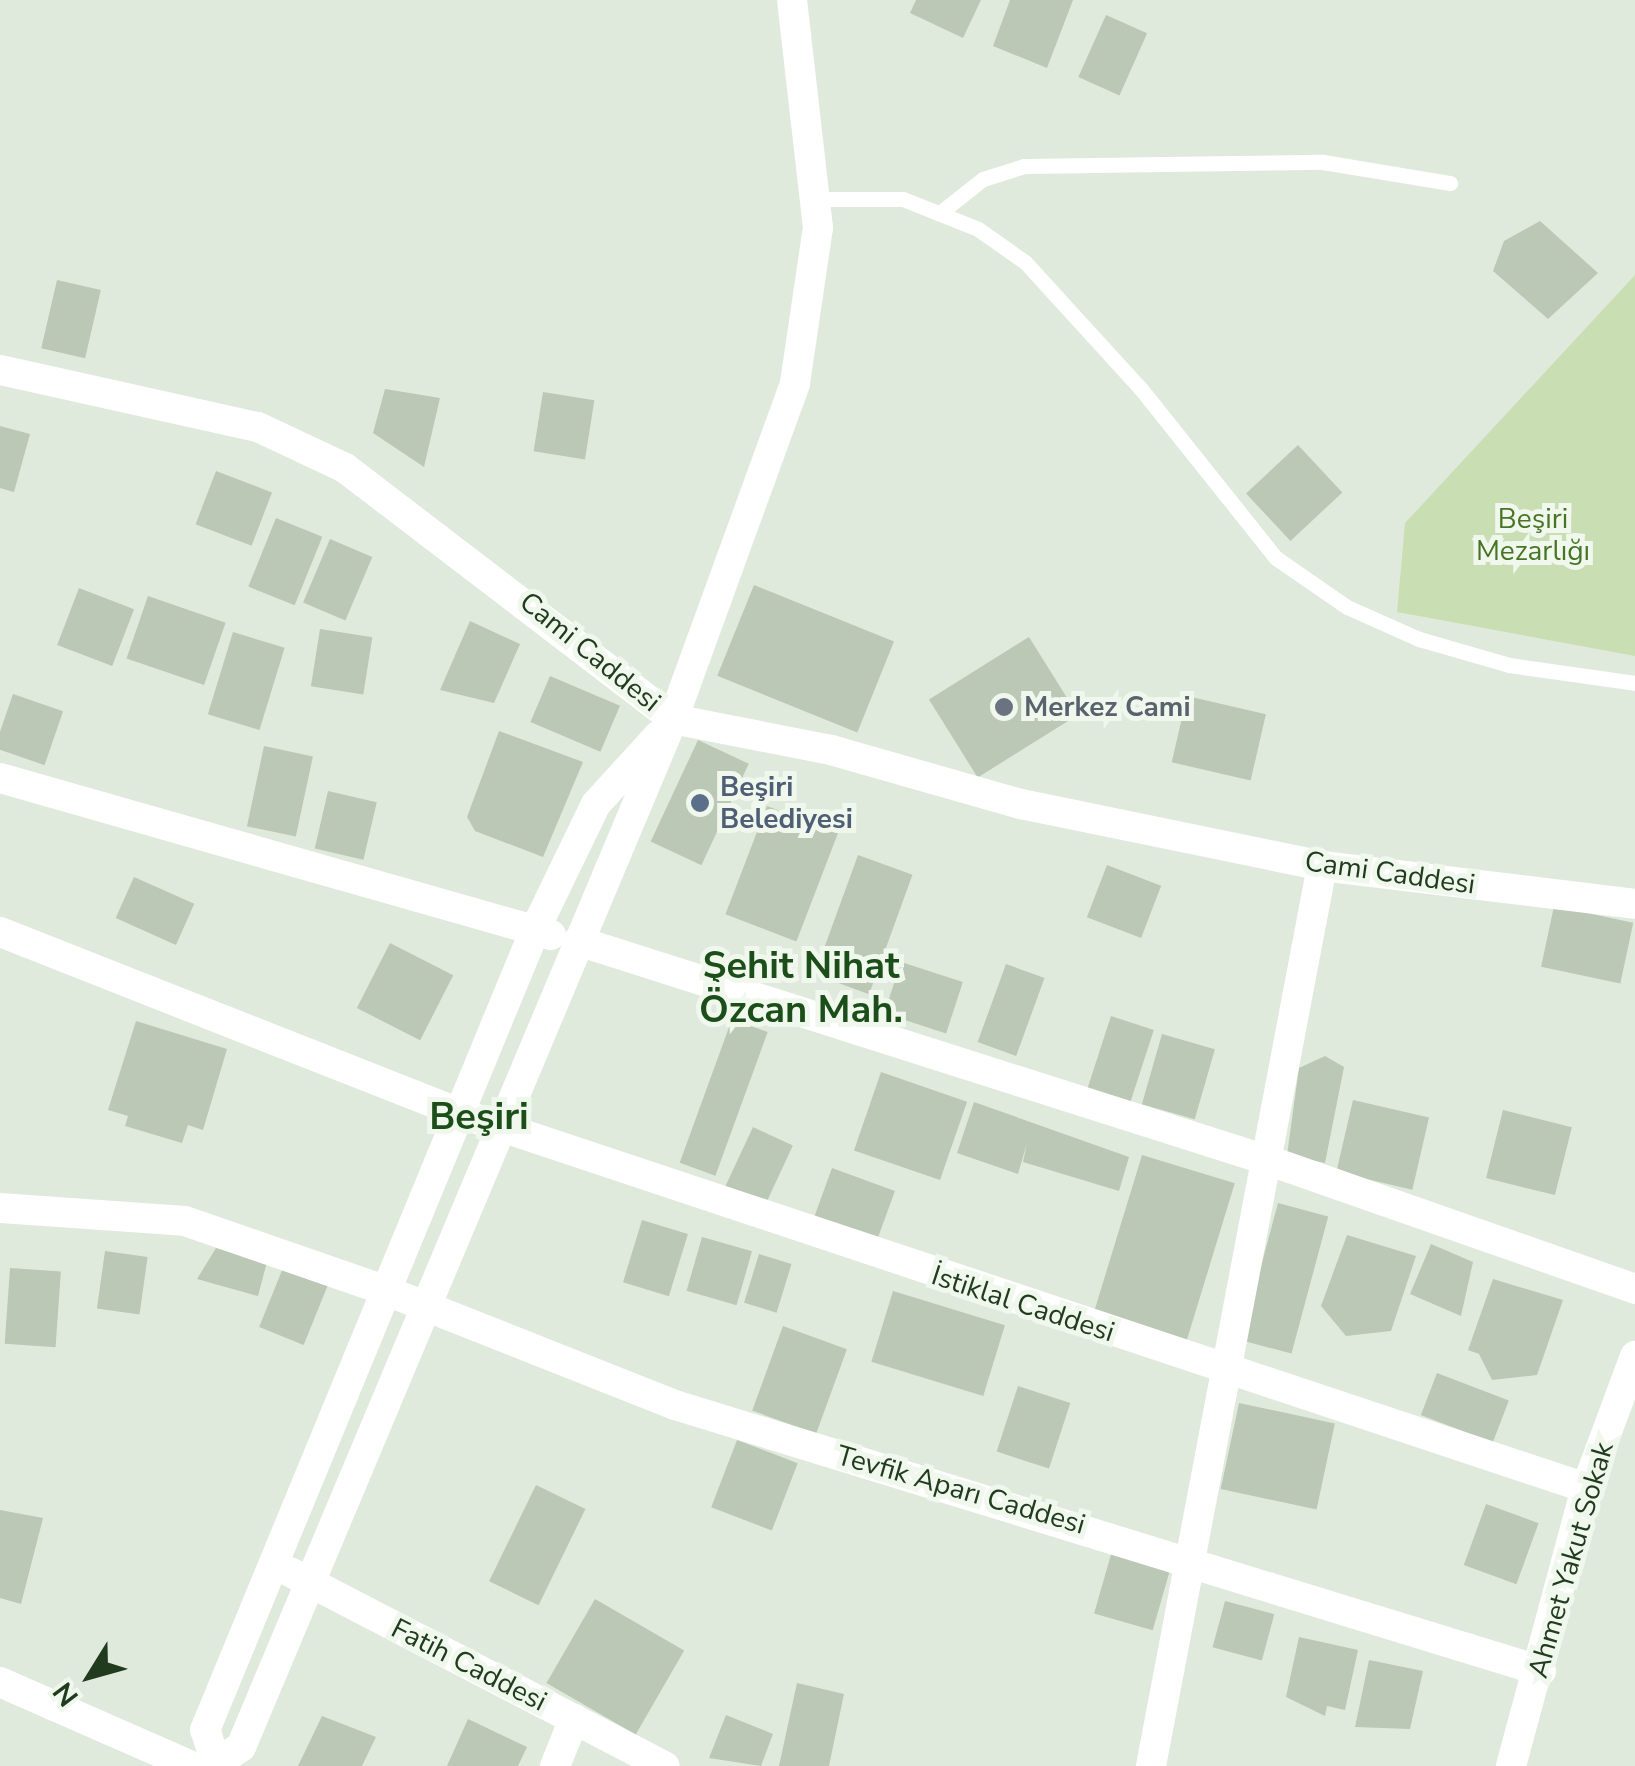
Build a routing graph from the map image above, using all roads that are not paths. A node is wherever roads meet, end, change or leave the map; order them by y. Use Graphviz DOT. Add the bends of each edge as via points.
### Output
graph roads {
  1 [pos="792,0"];
  2 [pos="1450,183"];
  3 [pos="814,198"];
  4 [pos="941,212"];
  5 [pos="0,370"];
  6 [pos="1635,683"];
  7 [pos="674,719"];
  8 [pos="0,778"];
  9 [pos="1322,866"];
  10 [pos="1635,904"];
  11 [pos="534,932"];
  12 [pos="1,934"];
  13 [pos="578,941"];
  14 [pos="462,1114"];
  15 [pos="500,1131"];
  16 [pos="1270,1161"];
  17 [pos="0,1208"];
  18 [pos="1635,1289"];
  19 [pos="388,1291"];
  20 [pos="425,1306"];
  21 [pos="1635,1356"];
  22 [pos="1222,1370"];
  23 [pos="1586,1488"];
  24 [pos="1193,1559"];
  25 [pos="274,1564"];
  26 [pos="308,1582"];
  27 [pos="1540,1670"];
  28 [pos="0,1682"];
  29 [pos="574,1719"];
  30 [pos="209,1765"];
  31 [pos="555,1766"];
  32 [pos="665,1766"];
  33 [pos="1151,1766"];
  34 [pos="1512,1766"];
  1 -- 3 [label="street"];
  2 -- 4 [label="lane" via="1323,162 1024,166 983,178"];
  3 -- 4 [label="lane" via="903,199"];
  3 -- 7 [label="street" via="818,228 795,382"];
  4 -- 6 [label="lane" via="1002,245 1047,281 1276,558 1311,584 1419,640 1509,665"];
  5 -- 7 [label="street, Cami Caddesi" via="258,427 345,468"];
  7 -- 9 [label="street, Cami Caddesi" via="830,750 1021,804"];
  7 -- 11 [label="street" via="596,804"];
  7 -- 13 [label="street"];
  8 -- 11 [label="street"];
  9 -- 10 [label="street, Cami Caddesi"];
  9 -- 16 [label="street"];
  11 -- 13 [label="street"];
  11 -- 14 [label="street"];
  12 -- 14 [label="street, İstiklal Caddesi"];
  13 -- 15 [label="street"];
  13 -- 16 [label="street"];
  14 -- 15 [label="street, İstiklal Caddesi"];
  14 -- 19 [label="street"];
  15 -- 20 [label="street"];
  15 -- 22 [label="street, İstiklal Caddesi"];
  16 -- 18 [label="street"];
  16 -- 22 [label="street"];
  17 -- 19 [label="street, Tevfik Aparı Caddesi" via="185,1221"];
  19 -- 20 [label="street, Tevfik Aparı Caddesi"];
  19 -- 25 [label="street"];
  20 -- 24 [label="street, Tevfik Aparı Caddesi" via="675,1405"];
  20 -- 26 [label="street"];
  21 -- 23 [label="street, Ahmet Yakut Sokak"];
  22 -- 23 [label="street, İstiklal Caddesi"];
  22 -- 24 [label="street"];
  23 -- 27 [label="street, Ahmet Yakut Sokak"];
  24 -- 27 [label="street, Tevfik Aparı Caddesi"];
  24 -- 33 [label="street"];
  25 -- 26 [label="street, Fatih Caddesi"];
  25 -- 30 [label="street" via="206,1730"];
  26 -- 29 [label="street, Fatih Caddesi"];
  26 -- 30 [label="street" via="241,1747"];
  27 -- 34 [label="street, Ahmet Yakut Sokak"];
  28 -- 30 [label="street"];
  29 -- 31 [label="street"];
  29 -- 32 [label="street, Fatih Caddesi"];
}
